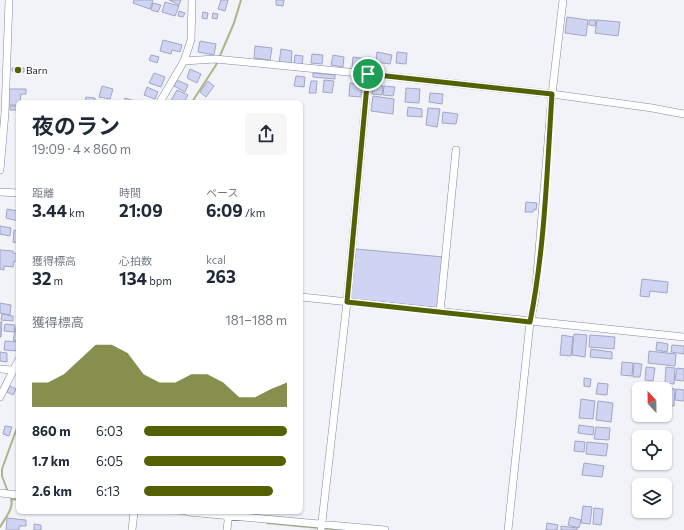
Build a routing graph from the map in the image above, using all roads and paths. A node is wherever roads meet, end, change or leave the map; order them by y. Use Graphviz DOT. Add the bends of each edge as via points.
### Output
graph roads {
  1 [pos="9,0"];
  2 [pos="192,0"];
  3 [pos="563,0"];
  4 [pos="184,61"];
  5 [pos="368,74"];
  6 [pos="552,94"];
  7 [pos="161,100"];
  8 [pos="684,114"];
  9 [pos="456,150"];
  10 [pos="0,170"];
  11 [pos="0,192"];
  12 [pos="16,193"];
  13 [pos="303,297"];
  14 [pos="347,302"];
  15 [pos="440,312"];
  16 [pos="530,322"];
  17 [pos="684,337"];
  18 [pos="16,365"];
  19 [pos="0,369"];
  20 [pos="13,370"];
  21 [pos="0,397"];
  22 [pos="134,514"];
  23 [pos="204,514"];
  24 [pos="228,517"];
  25 [pos="321,526"];
  26 [pos="132,530"];
  27 [pos="227,530"];
  28 [pos="385,530"];
  29 [pos="508,530"];
  1 -- 10 [label="street"];
  2 -- 4 [label="street" via="191,40"];
  3 -- 6 [label="street"];
  4 -- 5 [label="street" via="218,59"];
  4 -- 7 [label="street"];
  5 -- 6 [label="street"];
  5 -- 14 [label="street"];
  6 -- 8 [label="street"];
  6 -- 16 [label="street" via="535,299"];
  9 -- 15 [label="street"];
  11 -- 12 [label="street"];
  13 -- 14 [label="street"];
  14 -- 15 [label="street"];
  14 -- 25 [label="street"];
  15 -- 16 [label="street"];
  16 -- 17 [label="street"];
  16 -- 29 [label="street"];
  18 -- 20 [label="street"];
  19 -- 20 [label="street"];
  20 -- 21 [label="street"];
  22 -- 26 [label="street"];
  23 -- 24 [label="street"];
  24 -- 25 [label="street"];
  24 -- 27 [label="street"];
  25 -- 28 [label="street"];
}
